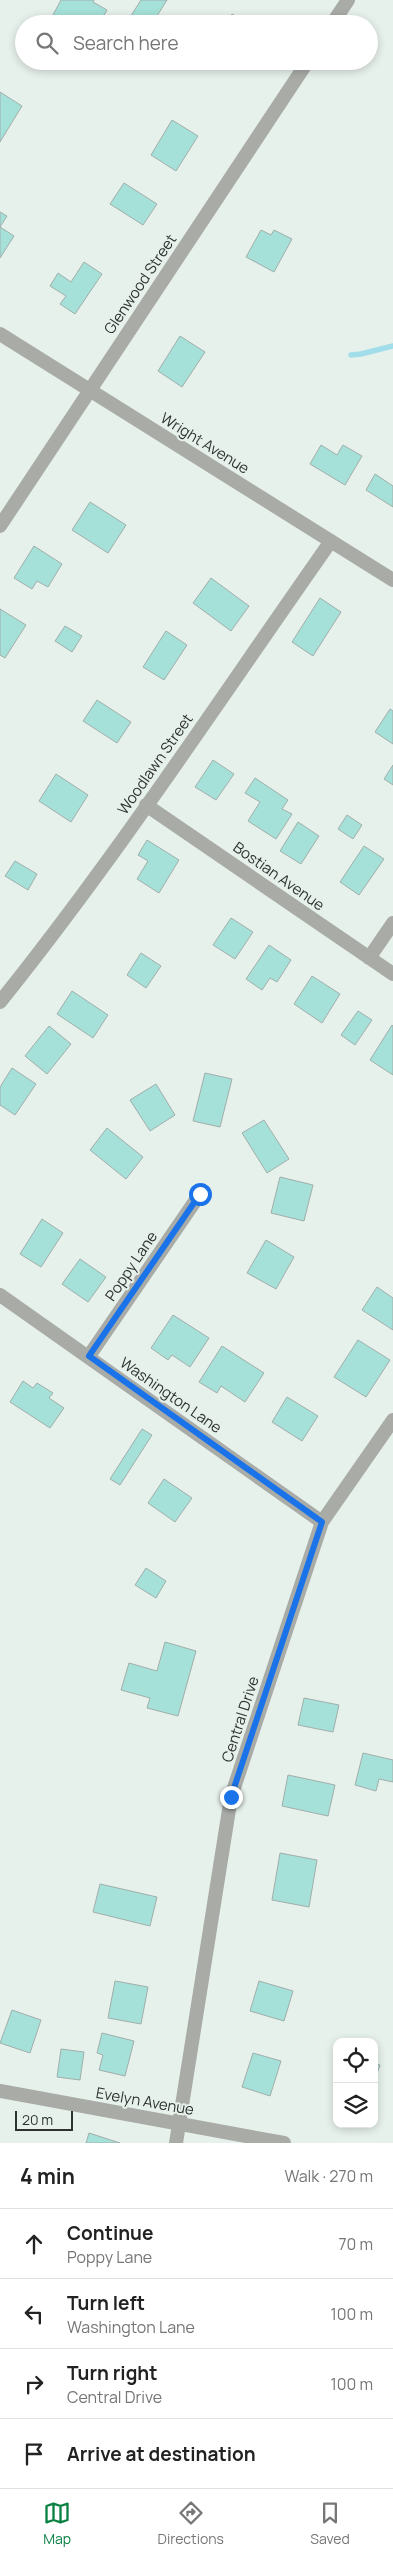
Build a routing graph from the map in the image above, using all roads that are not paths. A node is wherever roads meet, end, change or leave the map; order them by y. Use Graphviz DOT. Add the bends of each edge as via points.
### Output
graph roads {
  1 [pos="348,0"];
  2 [pos="338,15"];
  3 [pos="302,70"];
  4 [pos="0,334"];
  5 [pos="89,390"];
  6 [pos="0,526"];
  7 [pos="331,541"];
  8 [pos="393,580"];
  9 [pos="146,805"];
  10 [pos="393,923"];
  11 [pos="369,958"];
  12 [pos="393,974"];
  13 [pos="0,1002"];
  14 [pos="200,1194"];
  15 [pos="0,1295"];
  16 [pos="89,1356"];
  17 [pos="393,1420"];
  18 [pos="322,1522"];
  19 [pos="0,2091"];
  20 [pos="180,2124"];
  21 [pos="176,2143"];
  22 [pos="284,2143"];
  1 -- 2 [label="street"];
  3 -- 5 [label="street, Glenwood Street"];
  4 -- 5 [label="street, Wright Avenue"];
  5 -- 6 [label="street, Glenwood Street"];
  5 -- 7 [label="street, Wright Avenue"];
  7 -- 8 [label="street, Wright Avenue"];
  7 -- 9 [label="street, Woodlawn Street"];
  9 -- 11 [label="street, Bostian Avenue"];
  9 -- 13 [label="street, Woodlawn Street"];
  10 -- 11 [label="street"];
  11 -- 12 [label="street, Bostian Avenue"];
  14 -- 16 [label="street, Poppy Lane"];
  15 -- 16 [label="street, Washington Lane"];
  16 -- 18 [label="street, Washington Lane"];
  17 -- 18 [label="street, Central Drive"];
  18 -- 20 [label="street, Central Drive" via="231,1797"];
  19 -- 20 [label="street, Evelyn Avenue"];
  20 -- 21 [label="street, Central Drive"];
  20 -- 22 [label="street, Evelyn Avenue"];
}
